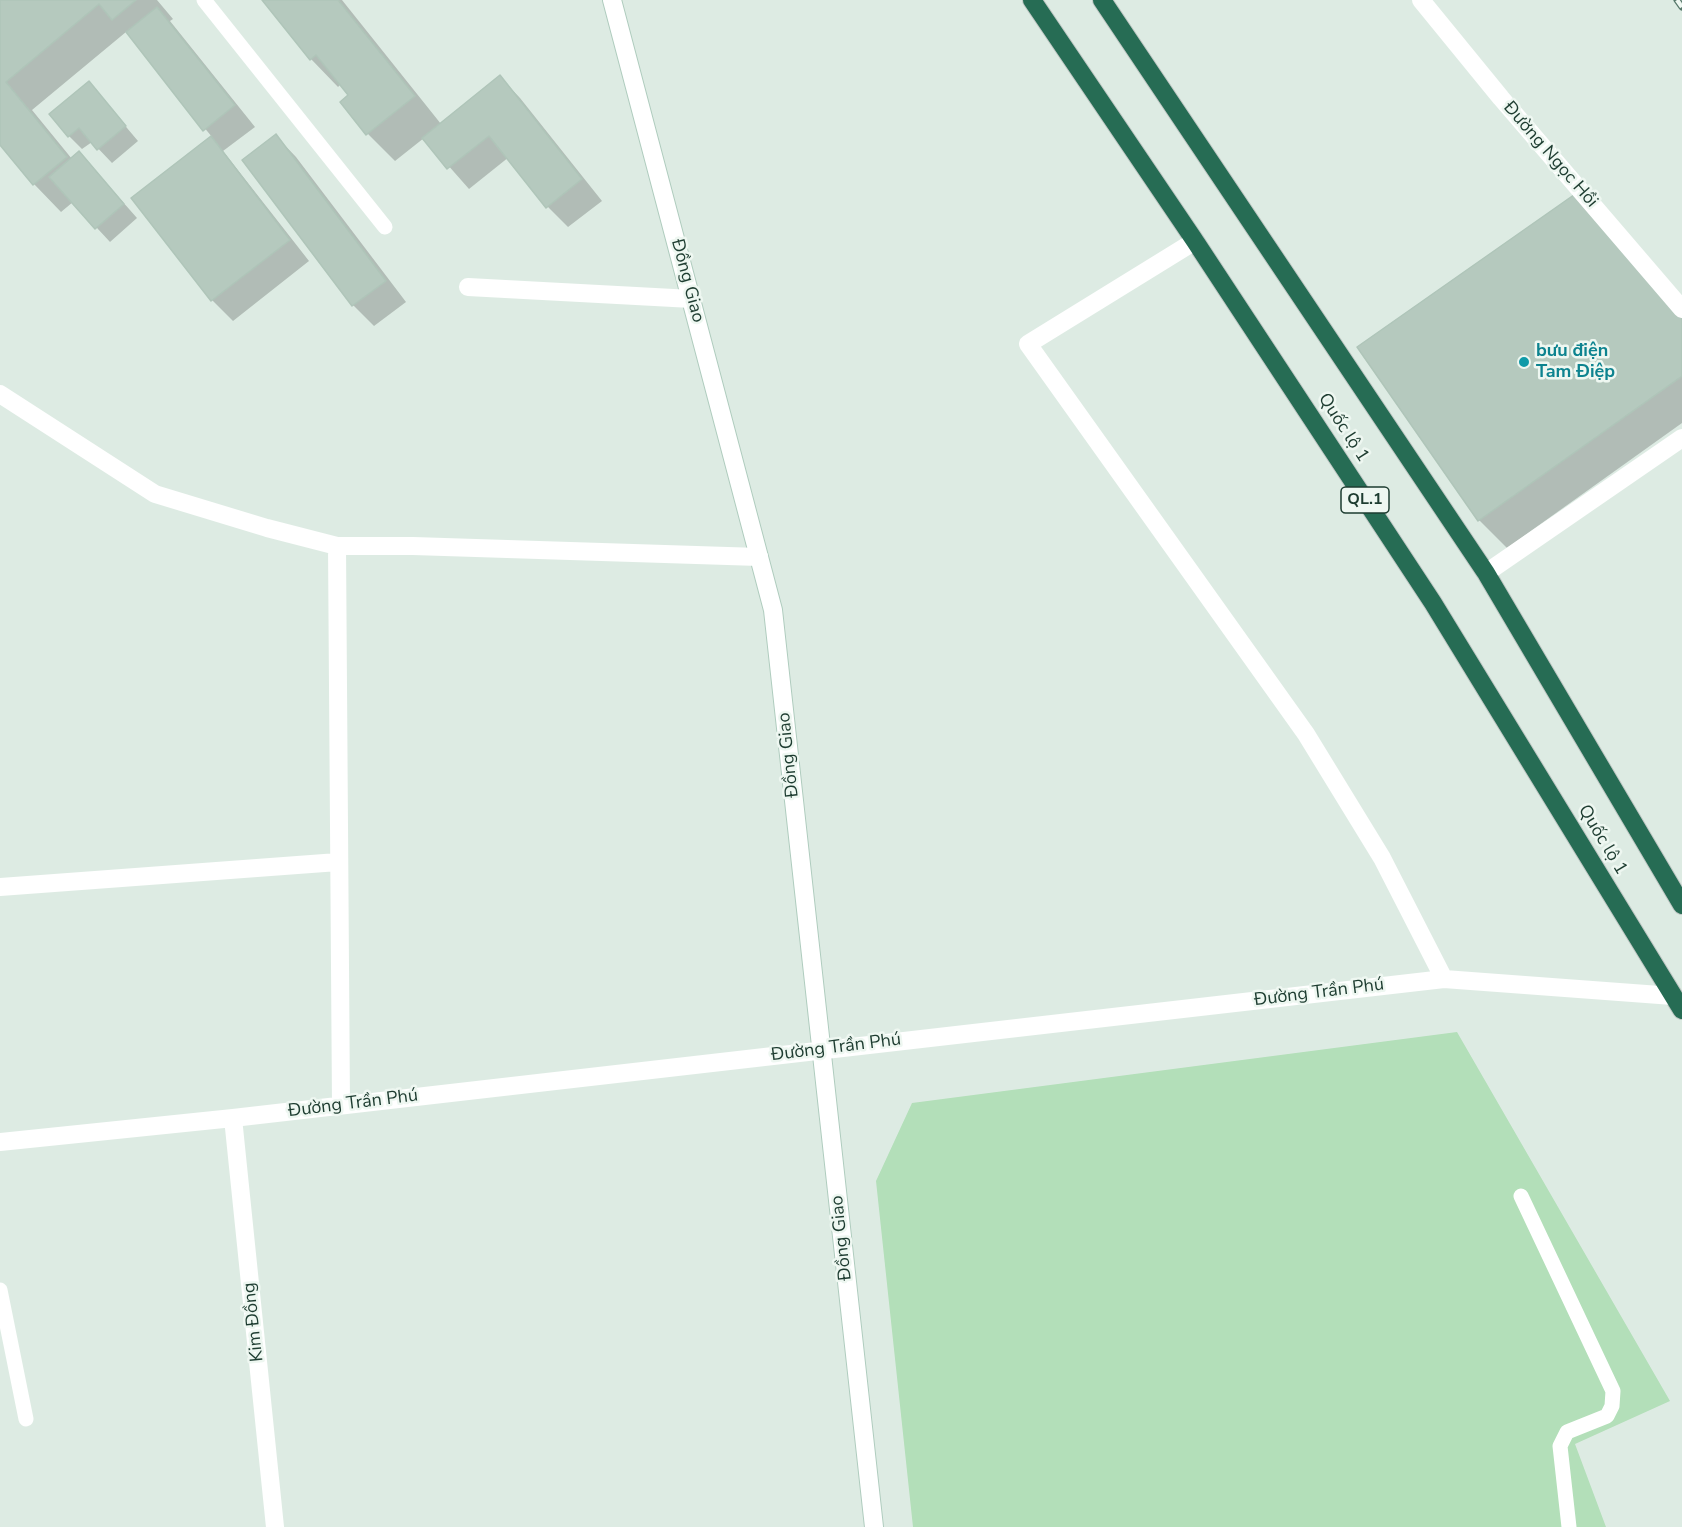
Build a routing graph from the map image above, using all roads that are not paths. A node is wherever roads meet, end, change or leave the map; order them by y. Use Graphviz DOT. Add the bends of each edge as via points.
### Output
graph roads {
  1 [pos="204,0"];
  2 [pos="612,0"];
  3 [pos="1032,0"];
  4 [pos="1102,0"];
  5 [pos="1421,0"];
  6 [pos="385,227"];
  7 [pos="1195,241"];
  8 [pos="468,287"];
  9 [pos="692,299"];
  10 [pos="1682,309"];
  11 [pos="0,394"];
  12 [pos="1682,438"];
  13 [pos="337,546"];
  14 [pos="759,556"];
  15 [pos="1486,573"];
  16 [pos="338,862"];
  17 [pos="0,887"];
  18 [pos="1682,905"];
  19 [pos="1444,979"];
  20 [pos="1679,1001"];
  21 [pos="822,1050"];
  22 [pos="341,1105"];
  23 [pos="233,1118"];
  24 [pos="0,1142"];
  25 [pos="1521,1196"];
  26 [pos="0,1290"];
  27 [pos="26,1419"];
  28 [pos="275,1527"];
  29 [pos="874,1527"];
  30 [pos="1569,1527"];
  1 -- 6 [label="lane"];
  2 -- 9 [label="street, Đồng Giao"];
  3 -- 7 [label="highway, Quốc lộ 1 / QL.1"];
  4 -- 15 [label="highway, Quốc lộ 1"];
  5 -- 10 [label="street, Đường Ngọc Hồi"];
  7 -- 19 [label="street" via="1028,344 1306,734 1382,858"];
  7 -- 20 [label="highway, Quốc lộ 1 / QL.1" via="1433,603"];
  8 -- 9 [label="street"];
  9 -- 14 [label="street, Đồng Giao"];
  11 -- 13 [label="street" via="155,494"];
  12 -- 15 [label="street"];
  13 -- 14 [label="street"];
  13 -- 16 [label="street"];
  14 -- 21 [label="street, Đồng Giao" via="773,610"];
  15 -- 18 [label="highway, Quốc lộ 1"];
  16 -- 17 [label="street"];
  16 -- 22 [label="street"];
  19 -- 20 [label="street, Đường Trần Phú"];
  19 -- 21 [label="street, Đường Trần Phú"];
  21 -- 22 [label="street, Đường Trần Phú"];
  21 -- 29 [label="street, Đồng Giao"];
  22 -- 23 [label="street, Đường Trần Phú"];
  23 -- 24 [label="street, Đường Trần Phú"];
  23 -- 28 [label="street, Kim Đồng"];
  25 -- 30 [label="lane" via="1613,1391 1607,1416 1567,1432 1560,1446"];
  26 -- 27 [label="lane"];
}
